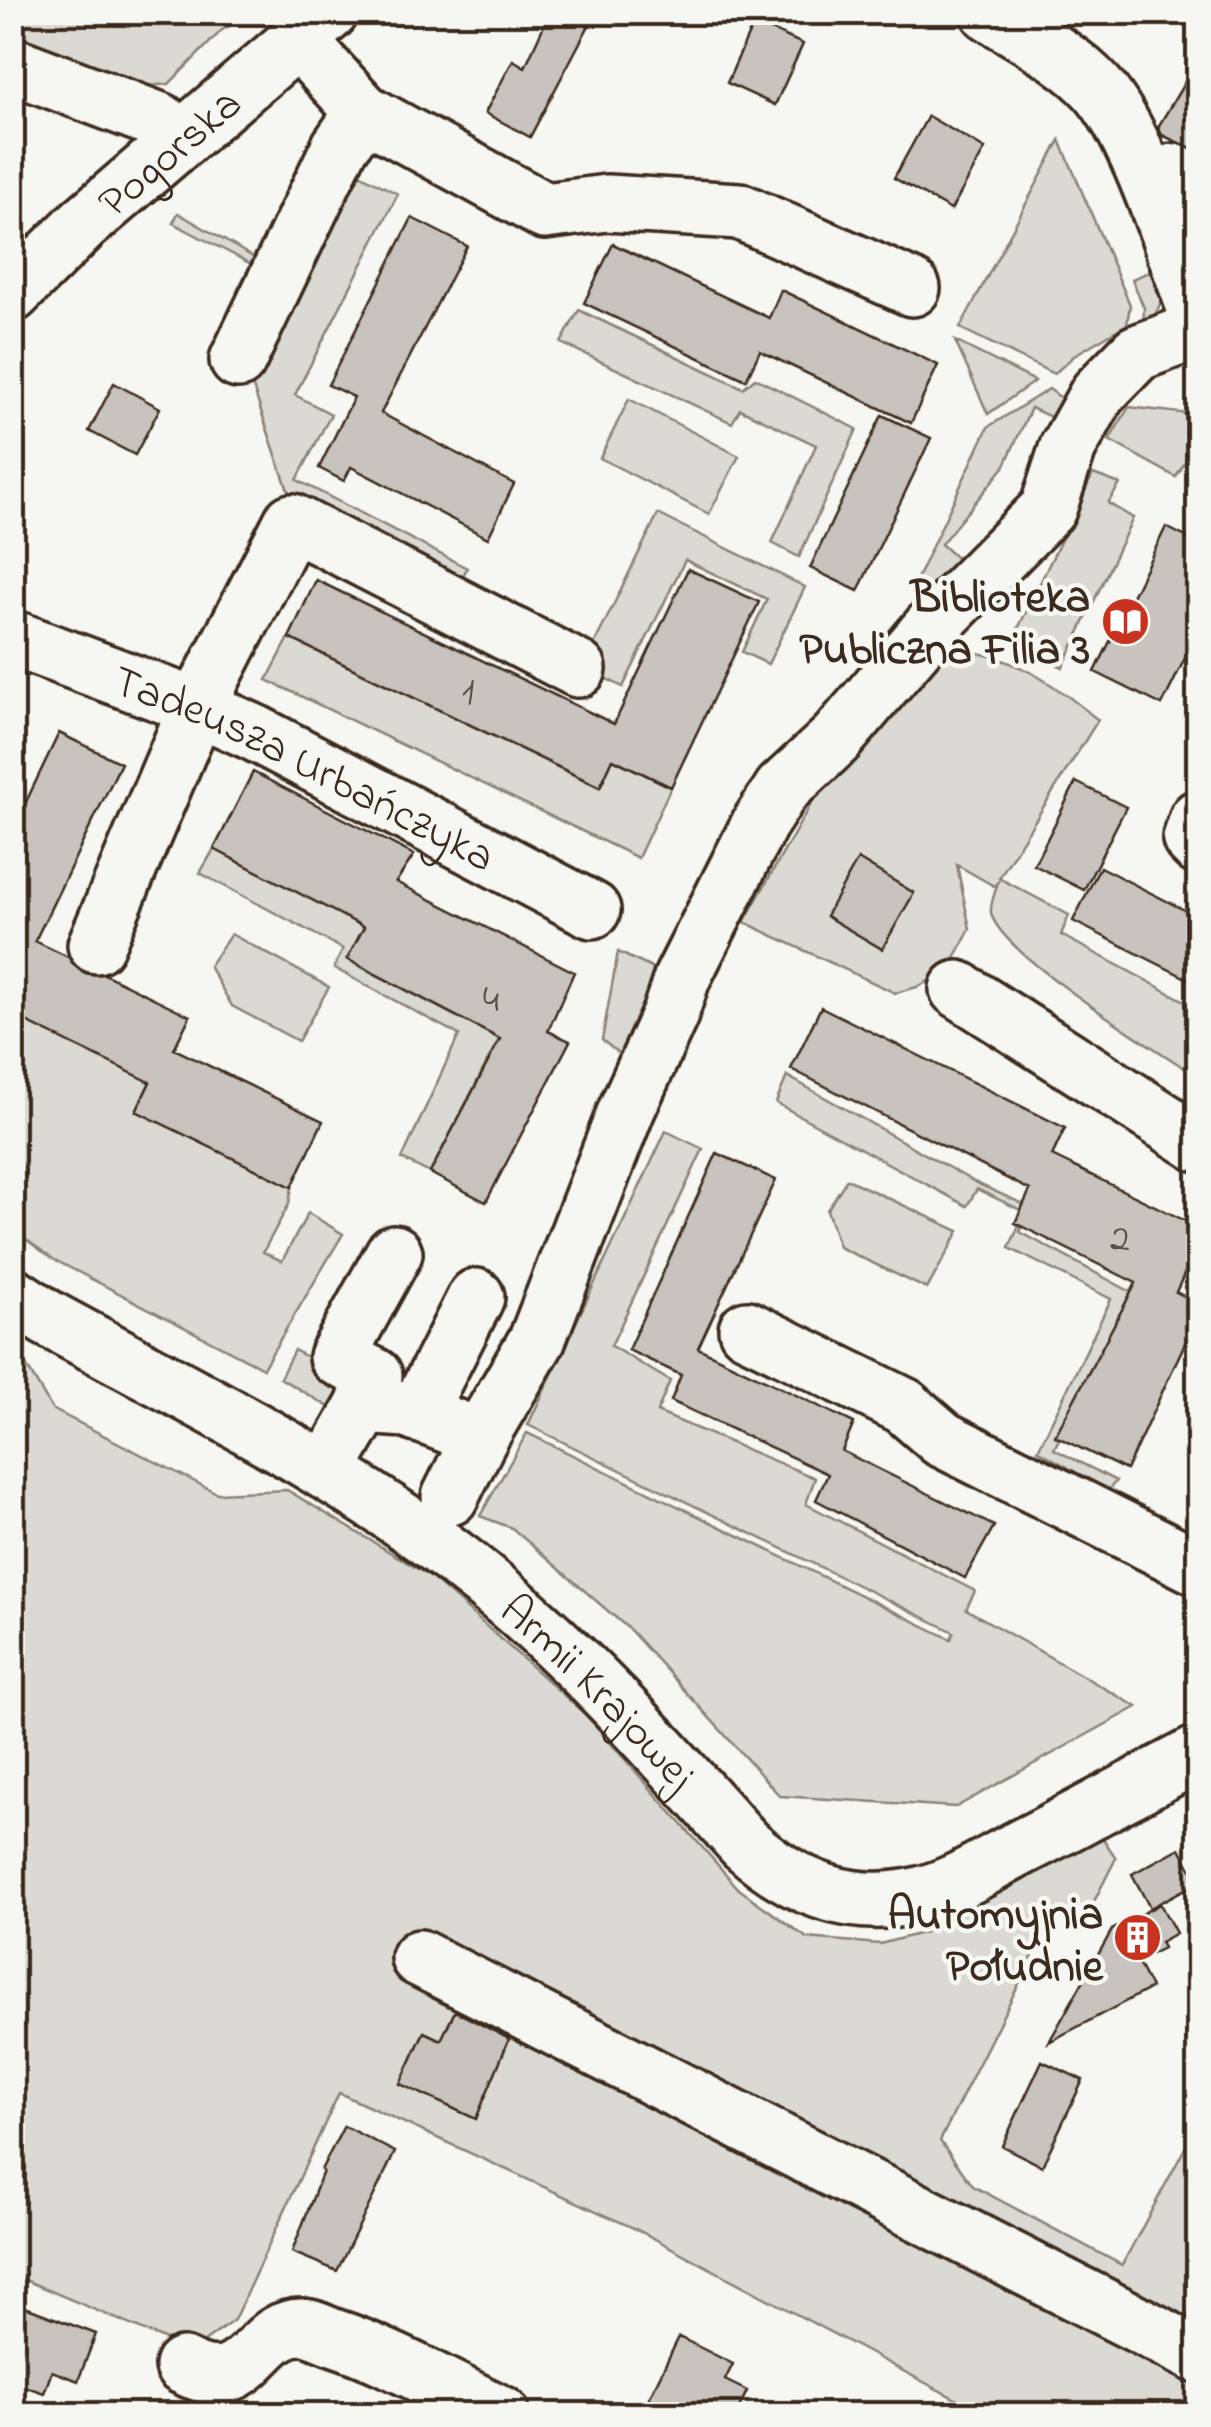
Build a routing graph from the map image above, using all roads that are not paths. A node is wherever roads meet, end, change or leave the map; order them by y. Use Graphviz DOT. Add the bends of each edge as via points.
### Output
graph roads {
  1 [pos="989,12"];
  2 [pos="314,26"];
  3 [pos="12,65"];
  4 [pos="364,112"];
  5 [pos="183,138"];
  6 [pos="912,288"];
  7 [pos="12,294"];
  8 [pos="1198,315"];
  9 [pos="1198,330"];
  10 [pos="238,360"];
  11 [pos="12,638"];
  12 [pos="578,668"];
  13 [pos="197,707"];
  14 [pos="1198,818"];
  15 [pos="1198,846"];
  16 [pos="592,910"];
  17 [pos="96,946"];
  18 [pos="958,989"];
  19 [pos="1198,1143"];
  20 [pos="394,1253"];
  21 [pos="12,1295"];
  22 [pos="476,1298"];
  23 [pos="747,1330"];
  24 [pos="364,1406"];
  25 [pos="418,1414"];
  26 [pos="480,1438"];
  27 [pos="326,1472"];
  28 [pos="450,1497"];
  29 [pos="1198,1567"];
  30 [pos="1198,1754"];
  31 [pos="419,1958"];
  32 [pos="1198,2355"];
  33 [pos="182,2366"];
  34 [pos="501,2414"];
  1 -- 8 [label="street" via="1100,90 1136,156"];
  2 -- 4 [label="street"];
  2 -- 5 [label="street, Pogorska"];
  3 -- 5 [label="street" via="160,121"];
  4 -- 6 [label="street" via="545,211 607,203 739,211"];
  4 -- 10 [label="street" via="338,148"];
  5 -- 7 [label="street, Pogorska"];
  9 -- 26 [label="street" via="1137,353 1098,393 1068,447 1048,509 782,789 682,978 536,1340"];
  11 -- 13 [label="street, Tadeusza Urbańczyka"];
  12 -- 13 [label="street" via="292,522"];
  13 -- 16 [label="street, Tadeusza Urbańczyka"];
  13 -- 17 [label="street"];
  14 -- 15 [label="street" via="1191,840"];
  18 -- 19 [label="street"];
  20 -- 24 [label="street" via="337,1356 374,1376"];
  21 -- 27 [label="street, Armii Krajowej"];
  22 -- 25 [label="street"];
  23 -- 29 [label="street" via="904,1406 942,1439"];
  24 -- 25 [label="street"];
  24 -- 27 [label="street"];
  25 -- 26 [label="street"];
  26 -- 28 [label="street"];
  27 -- 30 [label="street, Armii Krajowej" via="463,1564 528,1617 589,1673 745,1844 808,1888 854,1899 922,1894"];
  31 -- 32 [label="street"];
  33 -- 34 [label="street" via="202,2376 228,2374 278,2334 303,2326"];
}
